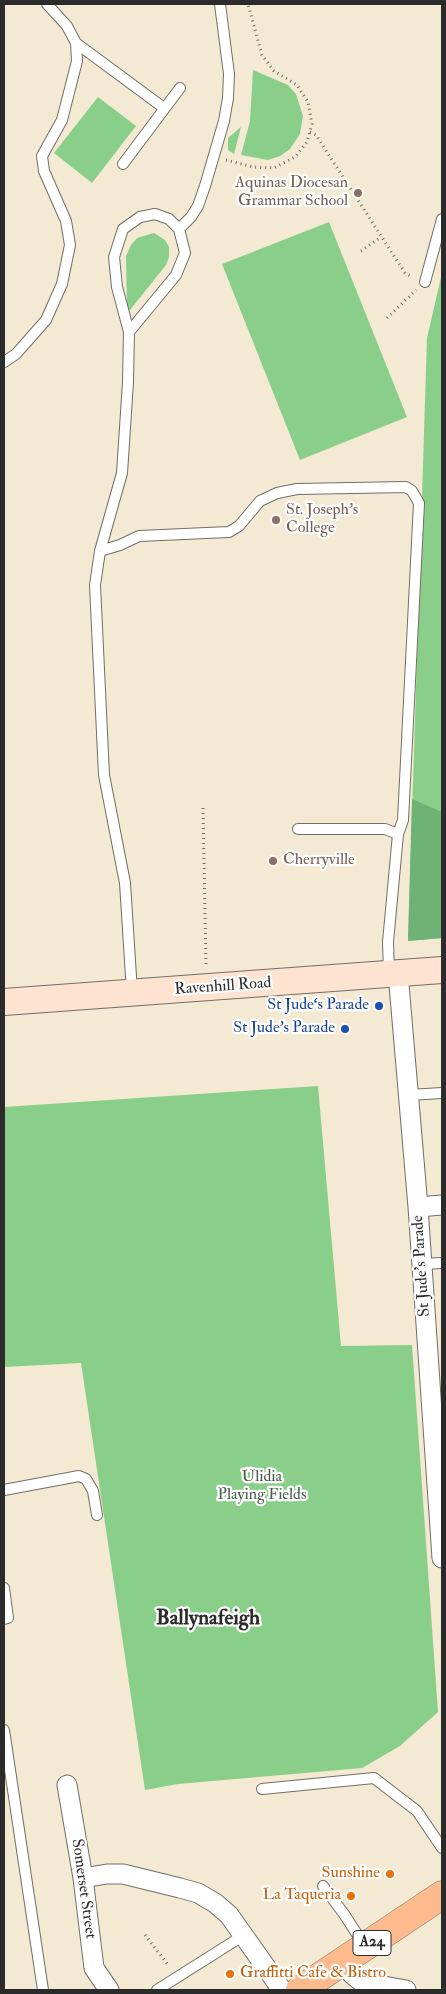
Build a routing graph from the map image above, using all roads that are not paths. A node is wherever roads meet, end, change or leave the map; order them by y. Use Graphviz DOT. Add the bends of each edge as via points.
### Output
graph roads {
  1 [pos="47,4"];
  2 [pos="220,4"];
  3 [pos="76,43"];
  4 [pos="180,88"];
  5 [pos="164,108"];
  6 [pos="124,164"];
  7 [pos="442,219"];
  8 [pos="179,228"];
  9 [pos="425,282"];
  10 [pos="129,332"];
  11 [pos="4,362"];
  12 [pos="100,551"];
  13 [pos="298,829"];
  14 [pos="398,834"];
  15 [pos="442,970"];
  16 [pos="394,974"];
  17 [pos="132,993"];
  18 [pos="4,1002"];
  19 [pos="442,1093"];
  20 [pos="409,1095"];
  21 [pos="442,1205"];
  22 [pos="418,1207"];
  23 [pos="442,1263"];
  24 [pos="422,1264"];
  25 [pos="4,1490"];
  26 [pos="97,1515"];
  27 [pos="442,1558"];
  28 [pos="4,1588"];
  29 [pos="4,1619"];
  30 [pos="4,1730"];
  31 [pos="67,1785"];
  32 [pos="262,1788"];
  33 [pos="442,1848"];
  34 [pos="83,1878"];
  35 [pos="323,1886"];
  36 [pos="442,1895"];
  37 [pos="244,1935"];
  38 [pos="355,1954"];
  39 [pos="43,1990"];
  40 [pos="109,1990"];
  41 [pos="157,1990"];
  42 [pos="282,1990"];
  43 [pos="300,1990"];
  44 [pos="406,1990"];
  1 -- 3 [label="lane" via="67,26"];
  2 -- 8 [label="lane" via="228,64 224,121 198,206"];
  3 -- 5 [label="lane"];
  3 -- 11 [label="lane" via="76,61 62,120 42,156 44,171 66,221 70,245 62,284 46,320 16,354"];
  4 -- 5 [label="lane"];
  5 -- 6 [label="lane"];
  7 -- 9 [label="lane"];
  8 -- 10 [label="lane" via="185,253 176,275"];
  8 -- 10 [label="lane" via="155,214 140,217 123,229 114,257 117,287"];
  10 -- 12 [label="lane" via="122,472"];
  12 -- 14 [label="lane" via="138,536 229,532 239,526 260,501 276,493 297,489 406,488 412,491 419,502 403,820"];
  12 -- 17 [label="lane" via="95,585 104,775 125,883"];
  13 -- 14 [label="lane" via="386,829"];
  14 -- 16 [label="lane" via="388,942"];
  15 -- 16 [label="main road, Ravenhill Road"];
  16 -- 17 [label="main road, Ravenhill Road"];
  16 -- 20 [label="street, St Jude's Parade"];
  17 -- 18 [label="main road, Ravenhill Road"];
  19 -- 20 [label="lane"];
  20 -- 22 [label="street, St Jude's Parade"];
  21 -- 22 [label="street"];
  22 -- 24 [label="street, St Jude's Parade"];
  23 -- 24 [label="lane"];
  24 -- 27 [label="street, St Jude's Parade"];
  25 -- 26 [label="lane" via="79,1476 86,1479 93,1491"];
  28 -- 29 [label="lane" via="8,1618"];
  30 -- 39 [label="lane"];
  31 -- 34 [label="street, Somerset Street"];
  32 -- 33 [label="lane" via="374,1778 416,1811"];
  34 -- 37 [label="street" via="123,1874 198,1893 216,1903"];
  34 -- 40 [label="street, Somerset Street" via="94,1968"];
  35 -- 38 [label="lane" via="344,1914"];
  36 -- 38 [label="main road, A24"];
  37 -- 41 [label="lane"];
  37 -- 42 [label="street"];
  38 -- 43 [label="main road, A24"];
  38 -- 44 [label="street" via="352,1974 362,1982"];
}
